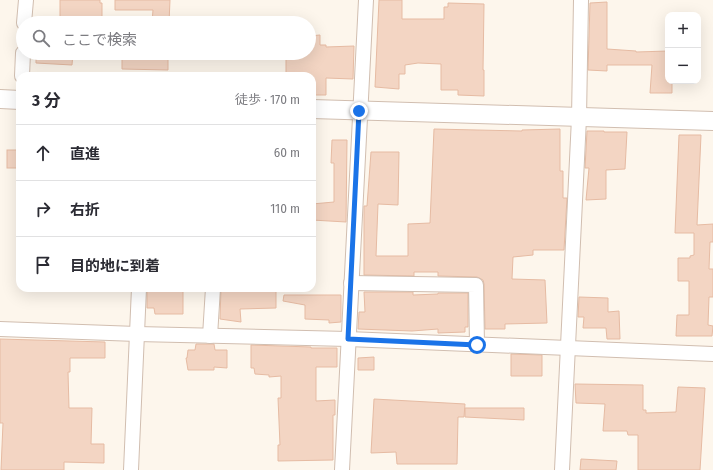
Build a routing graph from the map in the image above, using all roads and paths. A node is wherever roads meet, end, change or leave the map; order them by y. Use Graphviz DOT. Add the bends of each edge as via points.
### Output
graph roads {
  1 [pos="26,0"];
  2 [pos="366,0"];
  3 [pos="581,0"];
  4 [pos="25,16"];
  5 [pos="23,60"];
  6 [pos="22,72"];
  7 [pos="0,99"];
  8 [pos="16,100"];
  9 [pos="316,109"];
  10 [pos="359,111"];
  11 [pos="579,118"];
  12 [pos="713,121"];
  13 [pos="351,283"];
  14 [pos="139,292"];
  15 [pos="213,292"];
  16 [pos="0,329"];
  17 [pos="137,334"];
  18 [pos="210,336"];
  19 [pos="348,339"];
  20 [pos="477,345"];
  21 [pos="568,349"];
  22 [pos="713,354"];
  23 [pos="131,470"];
  24 [pos="342,470"];
  25 [pos="562,470"];
  1 -- 4 [label="street"];
  2 -- 10 [label="street"];
  3 -- 11 [label="street"];
  5 -- 6 [label="street"];
  7 -- 8 [label="street"];
  9 -- 10 [label="street"];
  10 -- 11 [label="street"];
  10 -- 13 [label="street"];
  11 -- 12 [label="street"];
  11 -- 21 [label="street"];
  13 -- 19 [label="street"];
  13 -- 20 [label="street" via="476,285"];
  14 -- 17 [label="street"];
  15 -- 18 [label="street"];
  16 -- 17 [label="street"];
  17 -- 18 [label="street"];
  17 -- 23 [label="street"];
  18 -- 19 [label="street"];
  19 -- 20 [label="street"];
  19 -- 24 [label="street"];
  20 -- 21 [label="street"];
  21 -- 22 [label="street"];
  21 -- 25 [label="street"];
}
